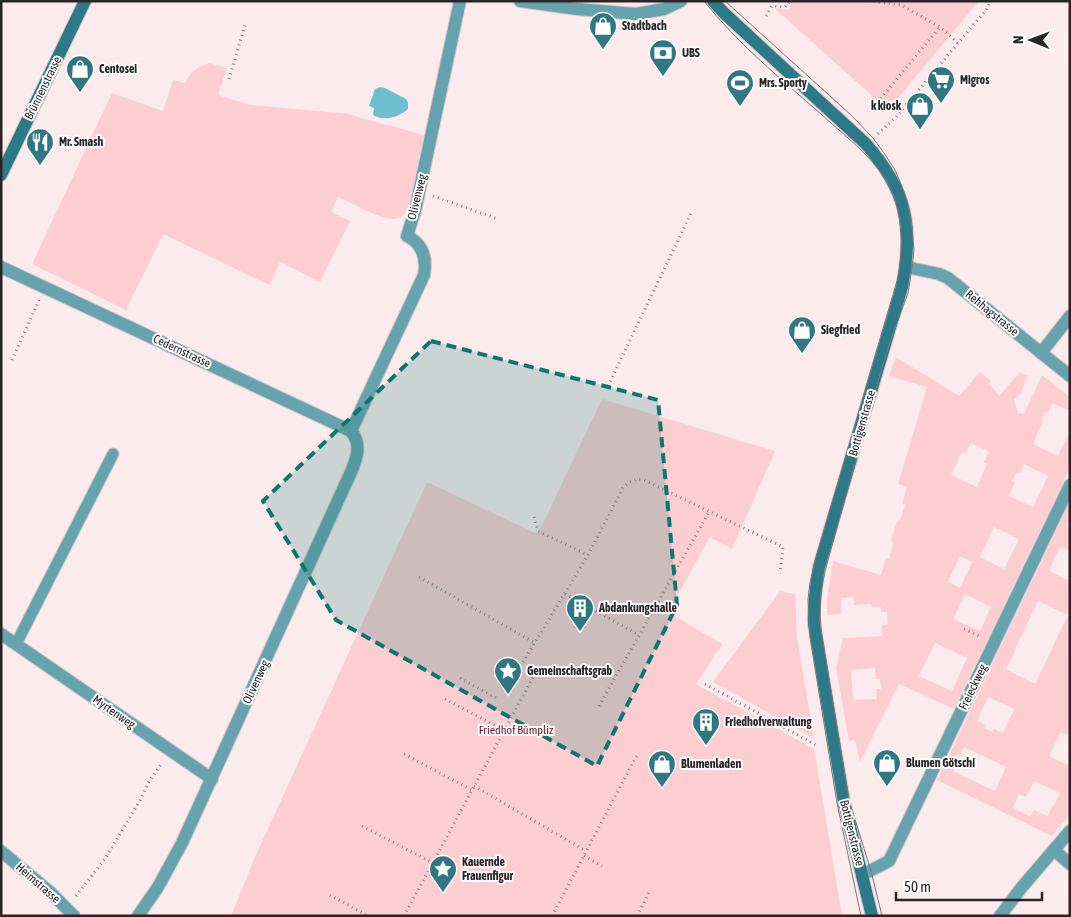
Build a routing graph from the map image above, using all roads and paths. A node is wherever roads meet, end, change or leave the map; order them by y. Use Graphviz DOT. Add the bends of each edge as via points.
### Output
graph roads {
  1 [pos="85,1"];
  2 [pos="460,1"];
  3 [pos="520,1"];
  4 [pos="681,1"];
  5 [pos="713,1"];
  6 [pos="790,1"];
  7 [pos="869,1"];
  8 [pos="990,1"];
  9 [pos="766,16"];
  10 [pos="245,25"];
  11 [pos="940,27"];
  12 [pos="958,43"];
  13 [pos="229,79"];
  14 [pos="871,110"];
  15 [pos="866,144"];
  16 [pos="1,175"];
  17 [pos="419,190"];
  18 [pos="692,211"];
  19 [pos="498,220"];
  20 [pos="1,267"];
  21 [pos="906,267"];
  22 [pos="40,297"];
  23 [pos="1070,316"];
  24 [pos="1041,354"];
  25 [pos="12,360"];
  26 [pos="1070,376"];
  27 [pos="608,386"];
  28 [pos="354,436"];
  29 [pos="113,454"];
  30 [pos="1070,485"];
  31 [pos="709,512"];
  32 [pos="534,517"];
  33 [pos="588,555"];
  34 [pos="780,573"];
  35 [pos="419,577"];
  36 [pos="565,594"];
  37 [pos="1,634"];
  38 [pos="639,635"];
  39 [pos="534,643"];
  40 [pos="16,644"];
  41 [pos="523,662"];
  42 [pos="537,670"];
  43 [pos="460,678"];
  44 [pos="705,684"];
  45 [pos="445,698"];
  46 [pos="496,698"];
  47 [pos="599,706"];
  48 [pos="504,730"];
  49 [pos="816,745"];
  50 [pos="170,751"];
  51 [pos="404,754"];
  52 [pos="637,755"];
  53 [pos="212,779"];
  54 [pos="474,786"];
  55 [pos="472,790"];
  56 [pos="362,826"];
  57 [pos="1070,831"];
  58 [pos="1054,850"];
  59 [pos="1,851"];
  60 [pos="586,851"];
  61 [pos="584,856"];
  62 [pos="433,863"];
  63 [pos="1070,864"];
  64 [pos="602,866"];
  65 [pos="862,875"];
  66 [pos="649,893"];
  67 [pos="330,895"];
  68 [pos="74,898"];
  69 [pos="74,916"];
  70 [pos="138,916"];
  71 [pos="368,916"];
  72 [pos="404,916"];
  73 [pos="552,916"];
  74 [pos="637,916"];
  75 [pos="872,916"];
  76 [pos="1000,916"];
  1 -- 16 [label="street, Brünnenstrasse"];
  2 -- 17 [label="street, Olivenweg"];
  3 -- 4 [label="street" via="636,14 664,9"];
  5 -- 15 [label="street, Bottigenstrasse"];
  6 -- 9 [label="path" via="785,7 772,6"];
  7 -- 11 [label="path" via="901,5"];
  8 -- 12 [label="path"];
  10 -- 13 [label="path"];
  11 -- 12 [label="path"];
  11 -- 14 [label="path"];
  12 -- 15 [label="path" via="896,117"];
  15 -- 21 [label="street, Bottigenstrasse" via="890,176 900,198 907,231"];
  17 -- 19 [label="path"];
  17 -- 28 [label="street, Olivenweg" via="406,236 424,252 424,275"];
  18 -- 27 [label="path"];
  20 -- 28 [label="street, Cedernstrasse"];
  21 -- 24 [label="street, Rehhagstrasse" via="948,278"];
  21 -- 65 [label="street, Bottigenstrasse" via="819,567 814,600 816,636 844,802"];
  22 -- 25 [label="path"];
  23 -- 24 [label="street"];
  24 -- 26 [label="street, Rehhagstrasse"];
  28 -- 53 [label="street, Olivenweg" via="357,456 351,472"];
  29 -- 40 [label="lane"];
  30 -- 65 [label="street, Freieckweg" via="889,861"];
  31 -- 33 [label="path" via="644,480 633,480 623,488"];
  31 -- 34 [label="path" via="783,547"];
  31 -- 38 [label="path"];
  32 -- 33 [label="path" via="538,531"];
  33 -- 36 [label="path"];
  35 -- 39 [label="path"];
  36 -- 38 [label="path"];
  36 -- 39 [label="path"];
  37 -- 40 [label="street, Myrtenweg"];
  38 -- 47 [label="path"];
  39 -- 41 [label="path"];
  40 -- 50 [label="street, Myrtenweg"];
  42 -- 48 [label="path"];
  43 -- 46 [label="path"];
  44 -- 49 [label="path"];
  45 -- 48 [label="path"];
  48 -- 54 [label="path"];
  50 -- 53 [label="street, Myrtenweg"];
  50 -- 68 [label="path" via="105,859"];
  51 -- 55 [label="path"];
  52 -- 60 [label="path"];
  53 -- 70 [label="street, Olivenweg" via="172,863"];
  54 -- 55 [label="path"];
  54 -- 60 [label="path"];
  55 -- 62 [label="path"];
  56 -- 62 [label="path"];
  57 -- 58 [label="street"];
  58 -- 63 [label="street"];
  58 -- 76 [label="street"];
  59 -- 69 [label="street, Heimstrasse"];
  60 -- 61 [label="path"];
  61 -- 64 [label="path"];
  61 -- 73 [label="path"];
  62 -- 72 [label="path"];
  65 -- 75 [label="street, Bottigenstrasse"];
  66 -- 74 [label="path"];
  67 -- 71 [label="path"];
}
